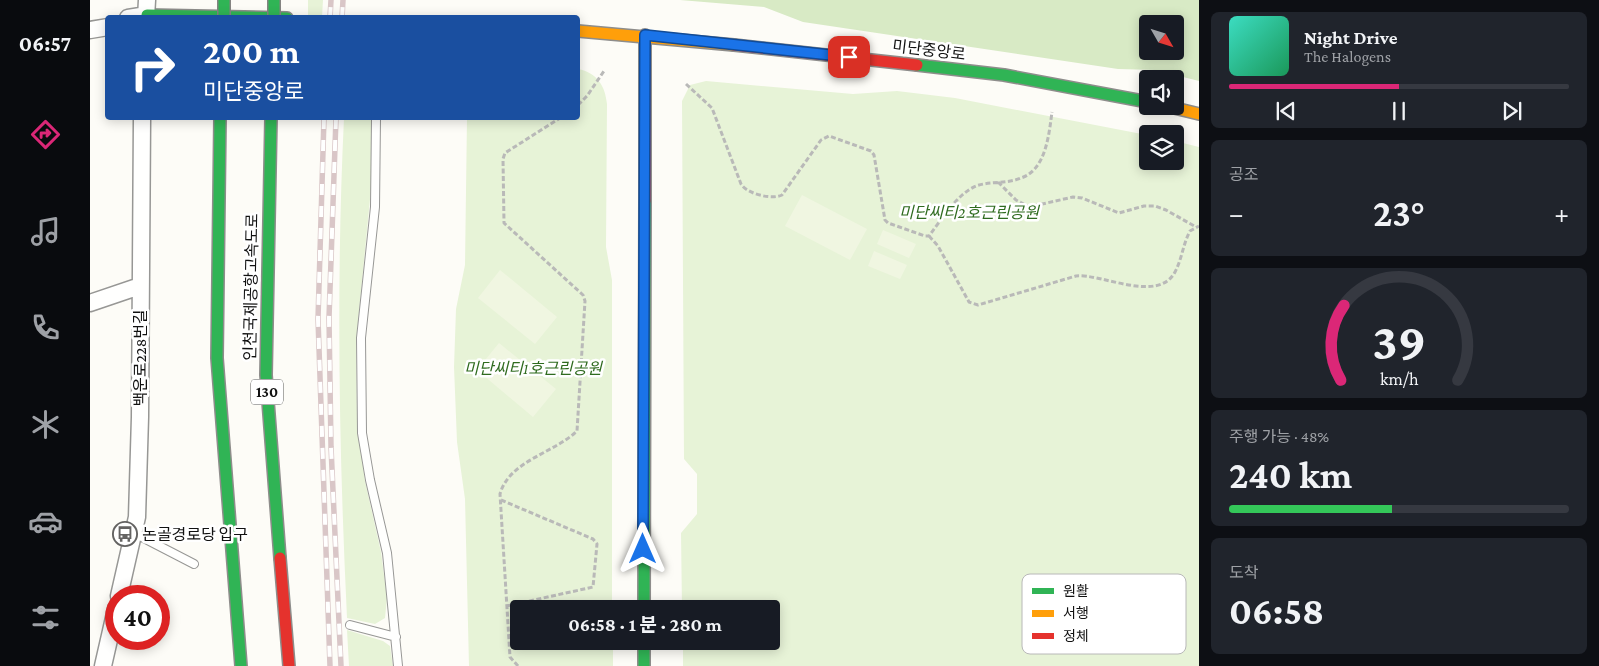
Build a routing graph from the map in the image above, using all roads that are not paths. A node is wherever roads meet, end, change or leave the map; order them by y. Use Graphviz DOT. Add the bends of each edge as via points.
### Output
graph roads {
  1 [pos="224,0"];
  2 [pos="274,0"];
  3 [pos="147,11"];
  4 [pos="224,15"];
  5 [pos="227,15"];
  6 [pos="274,15"];
  7 [pos="105,28"];
  8 [pos="90,30"];
  9 [pos="580,31"];
  10 [pos="645,35"];
  11 [pos="1139,100"];
  12 [pos="1184,110"];
  13 [pos="1199,114"];
  14 [pos="142,120"];
  15 [pos="220,120"];
  16 [pos="271,120"];
  17 [pos="376,120"];
  18 [pos="140,286"];
  19 [pos="90,303"];
  20 [pos="134,533"];
  21 [pos="194,564"];
  22 [pos="122,585"];
  23 [pos="644,600"];
  24 [pos="350,625"];
  25 [pos="396,637"];
  26 [pos="107,650"];
  27 [pos="644,650"];
  28 [pos="104,666"];
  29 [pos="241,666"];
  30 [pos="288,666"];
  31 [pos="398,666"];
  32 [pos="644,666"];
  1 -- 4 [label="main road, bridge"];
  2 -- 6 [label="main road, bridge"];
  3 -- 5 [label="main road"];
  7 -- 8 [label="street"];
  9 -- 10 [label="main road, 미단중앙로"];
  10 -- 11 [label="main road, 미단중앙로" via="1004,75"];
  10 -- 23 [label="main road"];
  12 -- 13 [label="main road"];
  14 -- 18 [label="street, 백운로228번길"];
  15 -- 29 [label="main road, 인천국제공항고속도로" via="217,358"];
  16 -- 30 [label="main road, 인천국제공항고속도로 / 130" via="266,375"];
  17 -- 25 [label="lane" via="375,207 361,338 362,424 370,480 387,553"];
  18 -- 19 [label="street"];
  18 -- 20 [label="street, 백운로228번길" via="139,444"];
  20 -- 21 [label="lane"];
  20 -- 22 [label="street, 백운로228번길"];
  24 -- 25 [label="lane"];
  25 -- 31 [label="lane"];
  26 -- 28 [label="street"];
  27 -- 32 [label="main road"];
}
